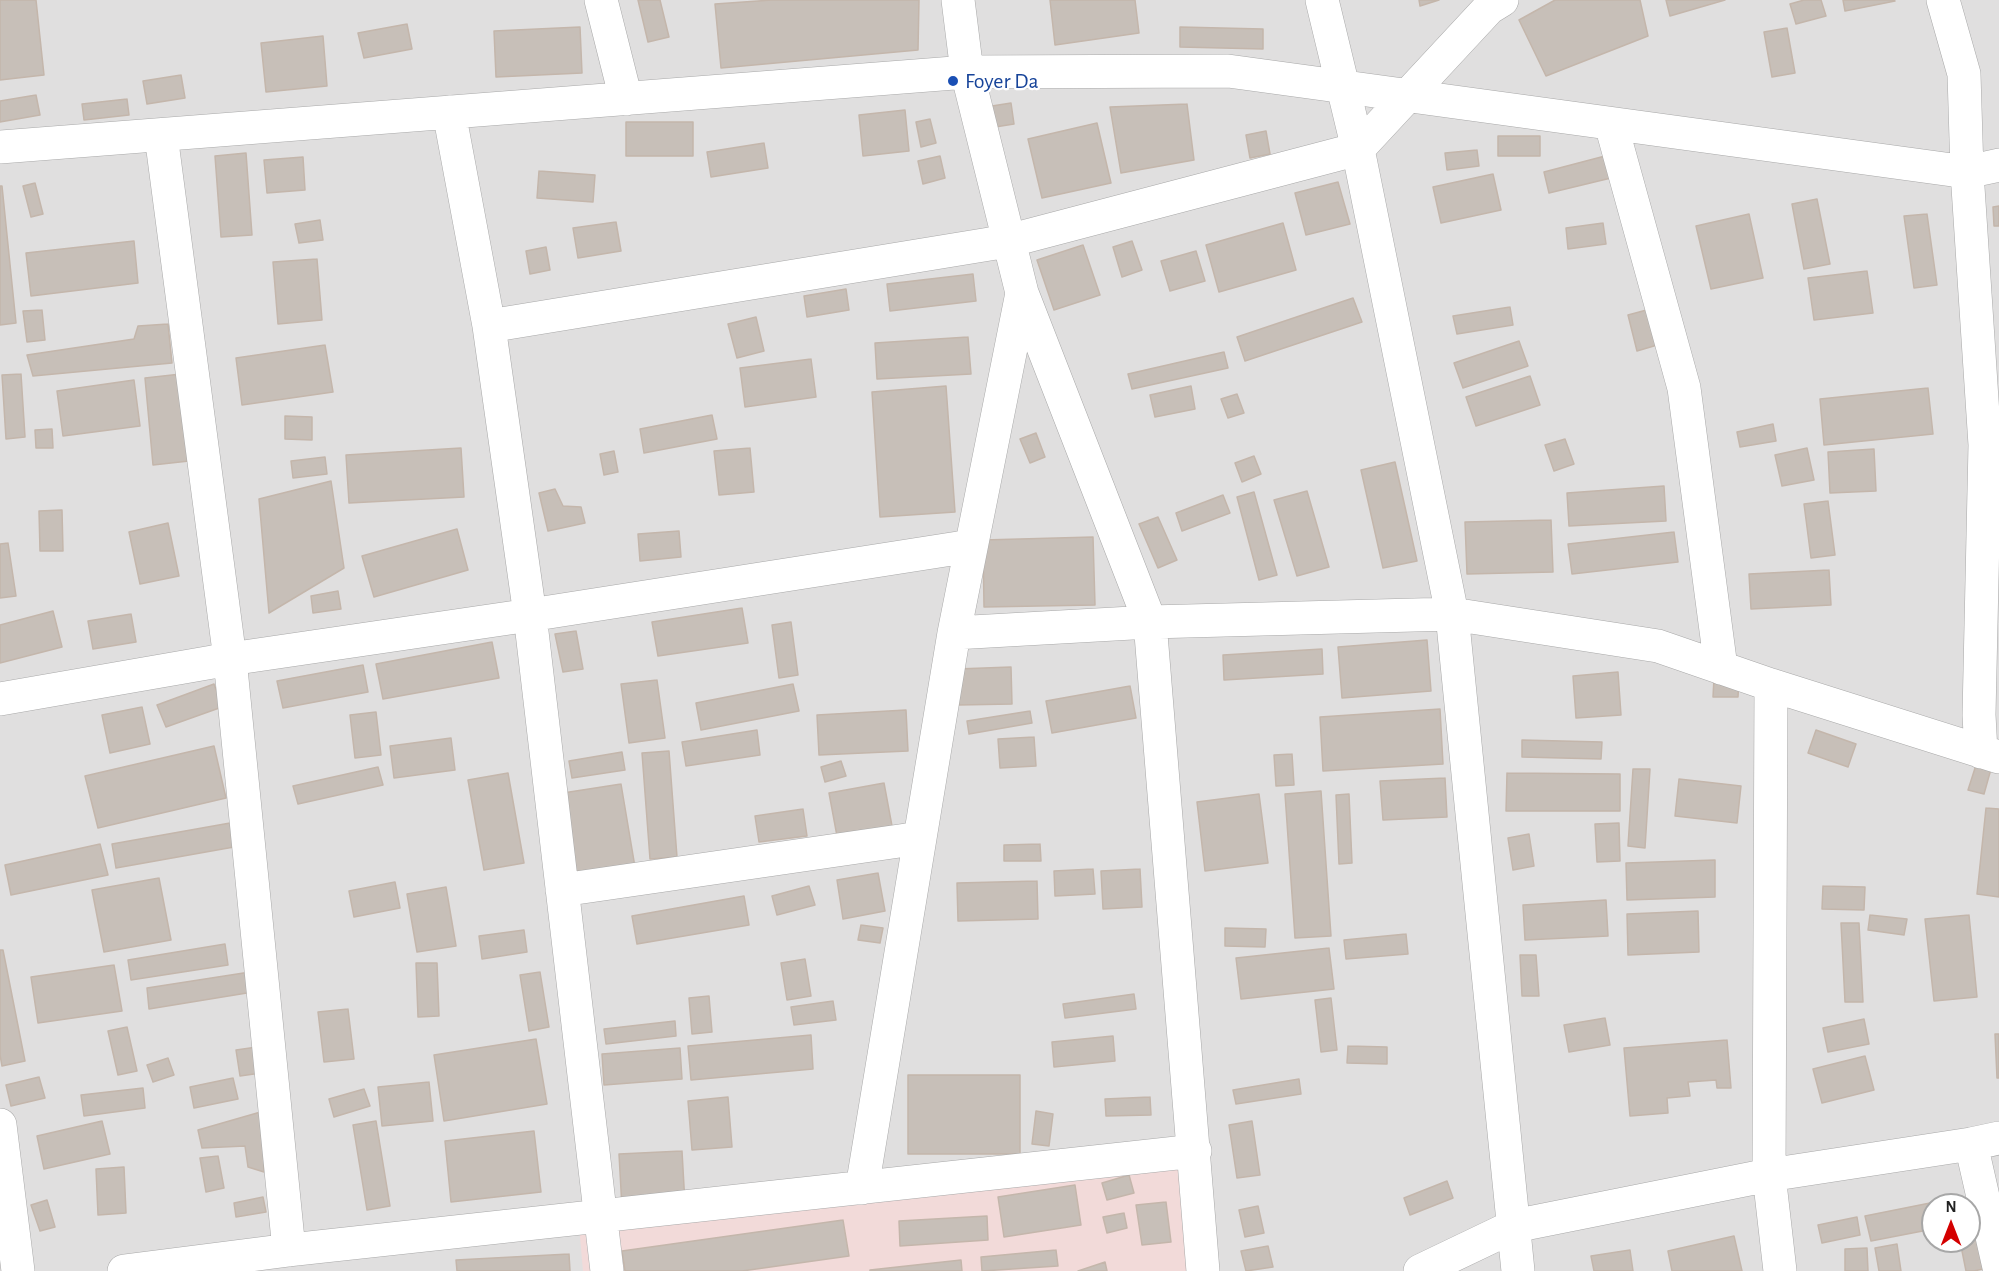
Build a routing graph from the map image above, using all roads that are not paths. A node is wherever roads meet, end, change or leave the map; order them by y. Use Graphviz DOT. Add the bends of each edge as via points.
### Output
graph roads {
  1 [pos="601,0"];
  2 [pos="958,0"];
  3 [pos="1322,0"];
  4 [pos="1502,0"];
  5 [pos="1943,0"];
  6 [pos="967,72"];
  7 [pos="1343,87"];
  8 [pos="1408,96"];
  9 [pos="626,99"];
  10 [pos="449,112"];
  11 [pos="1611,124"];
  12 [pos="161,135"];
  13 [pos="0,147"];
  14 [pos="1358,149"];
  15 [pos="1999,165"];
  16 [pos="1967,172"];
  17 [pos="1008,241"];
  18 [pos="1022,293"];
  19 [pos="489,326"];
  20 [pos="1992,444"];
  21 [pos="971,546"];
  22 [pos="1452,614"];
  23 [pos="530,615"];
  24 [pos="1150,622"];
  25 [pos="954,633"];
  26 [pos="230,659"];
  27 [pos="1721,668"];
  28 [pos="1771,685"];
  29 [pos="0,699"];
  30 [pos="1989,714"];
  31 [pos="1990,754"];
  32 [pos="920,838"];
  33 [pos="562,890"];
  34 [pos="0,1125"];
  35 [pos="1985,1141"];
  36 [pos="1195,1151"];
  37 [pos="1769,1175"];
  38 [pos="862,1188"];
  39 [pos="600,1216"];
  40 [pos="1514,1226"];
  41 [pos="289,1250"];
  42 [pos="1999,1267"];
  43 [pos="18,1271"];
  44 [pos="124,1271"];
  45 [pos="607,1271"];
  46 [pos="1203,1271"];
  47 [pos="1420,1271"];
  48 [pos="1518,1271"];
  49 [pos="1780,1271"];
  1 -- 9 [label="street"];
  2 -- 6 [label="street"];
  3 -- 7 [label="street"];
  4 -- 8 [label="street" via="1489,8"];
  5 -- 16 [label="street" via="1964,74"];
  6 -- 7 [label="street" via="1228,71"];
  6 -- 9 [label="street"];
  6 -- 17 [label="street"];
  7 -- 8 [label="street"];
  7 -- 14 [label="street"];
  8 -- 11 [label="street"];
  8 -- 14 [label="street"];
  9 -- 10 [label="street"];
  10 -- 12 [label="street"];
  10 -- 19 [label="street"];
  11 -- 16 [label="street"];
  11 -- 27 [label="street" via="1684,388"];
  12 -- 13 [label="street"];
  12 -- 26 [label="street"];
  14 -- 17 [label="street"];
  14 -- 22 [label="street"];
  15 -- 16 [label="street"];
  16 -- 20 [label="street"];
  17 -- 18 [label="street"];
  17 -- 19 [label="street"];
  18 -- 21 [label="street"];
  18 -- 24 [label="street"];
  19 -- 23 [label="street"];
  20 -- 30 [label="street"];
  21 -- 23 [label="street"];
  21 -- 25 [label="street"];
  22 -- 24 [label="street"];
  22 -- 27 [label="street" via="1658,646"];
  22 -- 40 [label="street"];
  23 -- 26 [label="street"];
  23 -- 33 [label="street"];
  24 -- 25 [label="street"];
  24 -- 36 [label="street"];
  25 -- 32 [label="street"];
  26 -- 29 [label="street"];
  26 -- 41 [label="street"];
  27 -- 28 [label="street"];
  28 -- 31 [label="street"];
  28 -- 37 [label="street"];
  30 -- 31 [label="street"];
  32 -- 33 [label="street"];
  32 -- 38 [label="street"];
  33 -- 39 [label="street"];
  34 -- 43 [label="street"];
  35 -- 37 [label="street"];
  35 -- 42 [label="street"];
  36 -- 38 [label="street"];
  36 -- 46 [label="street"];
  37 -- 40 [label="street"];
  37 -- 49 [label="street"];
  38 -- 39 [label="street"];
  39 -- 41 [label="street"];
  39 -- 45 [label="street"];
  40 -- 47 [label="street"];
  40 -- 48 [label="street"];
  41 -- 44 [label="street"];
}
